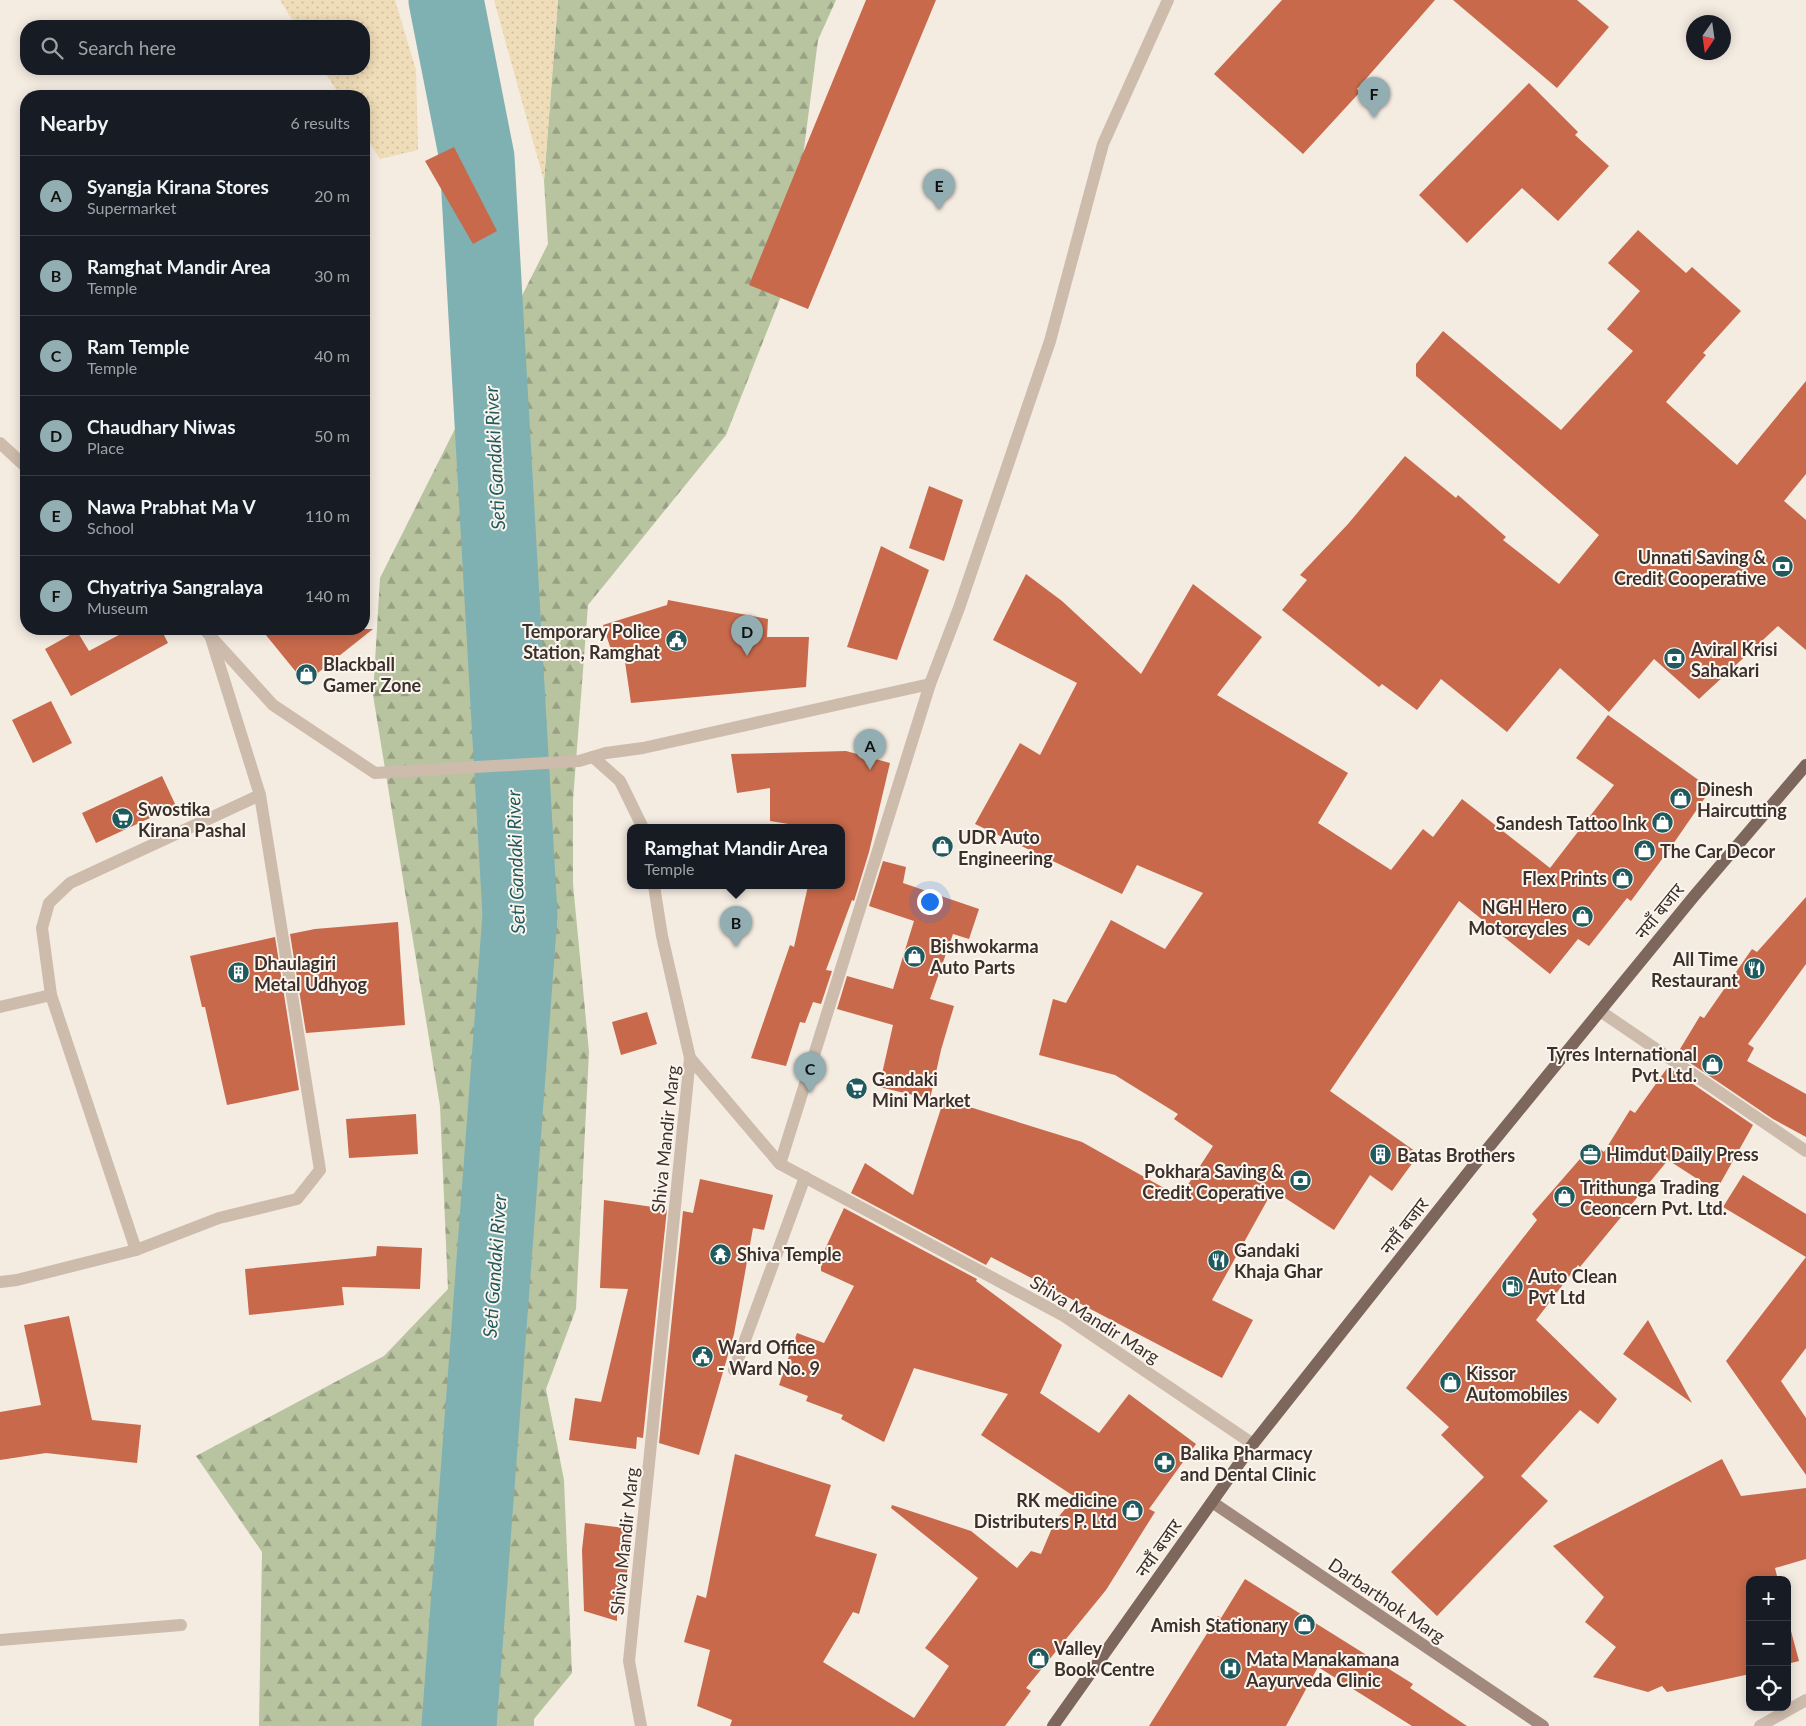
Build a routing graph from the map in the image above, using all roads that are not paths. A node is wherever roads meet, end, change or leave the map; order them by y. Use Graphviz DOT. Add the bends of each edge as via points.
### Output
graph roads {
  1 [pos="1168,0"];
  2 [pos="0,443"];
  3 [pos="20,461"];
  4 [pos="208,635"];
  5 [pos="211,635"];
  6 [pos="930,684"];
  7 [pos="593,757"];
  8 [pos="1806,765"];
  9 [pos="260,795"];
  10 [pos="641,824"];
  11 [pos="654,889"];
  12 [pos="51,995"];
  13 [pos="0,1007"];
  14 [pos="1600,1011"];
  15 [pos="690,1058"];
  16 [pos="1806,1151"];
  17 [pos="780,1164"];
  18 [pos="805,1177"];
  19 [pos="136,1250"];
  20 [pos="0,1282"];
  21 [pos="734,1370"];
  22 [pos="1253,1444"];
  23 [pos="1212,1502"];
  24 [pos="181,1625"];
  25 [pos="0,1640"];
  26 [pos="1806,1700"];
  27 [pos="640,1726"];
  28 [pos="1053,1726"];
  29 [pos="1543,1726"];
  30 [pos="1760,1726"];
  1 -- 6 [label="street" via="1104,144 1050,341"];
  2 -- 3 [label="street"];
  4 -- 9 [label="street"];
  5 -- 7 [label="street" via="273,705 375,773 578,761"];
  6 -- 7 [label="street"];
  6 -- 17 [label="street"];
  7 -- 10 [label="street" via="620,782"];
  8 -- 14 [label="main road, नयाँ बजार"];
  9 -- 12 [label="street" via="70,883 48,903 42,928"];
  9 -- 19 [label="street" via="320,1170 297,1199 219,1218"];
  11 -- 15 [label="street"];
  12 -- 13 [label="street"];
  12 -- 19 [label="street"];
  14 -- 16 [label="street"];
  14 -- 22 [label="main road, नयाँ बजार"];
  15 -- 17 [label="street, Shiva Mandir Marg"];
  15 -- 27 [label="street, Shiva Mandir Marg" via="629,1661"];
  17 -- 18 [label="street, Shiva Mandir Marg"];
  18 -- 21 [label="street"];
  18 -- 22 [label="street, Shiva Mandir Marg" via="1064,1316"];
  19 -- 20 [label="street"];
  22 -- 23 [label="main road, नयाँ बजार"];
  23 -- 28 [label="main road, नयाँ बजार"];
  23 -- 29 [label="main road, Darbarthok Marg"];
  24 -- 25 [label="street"];
  26 -- 30 [label="street"];
}
